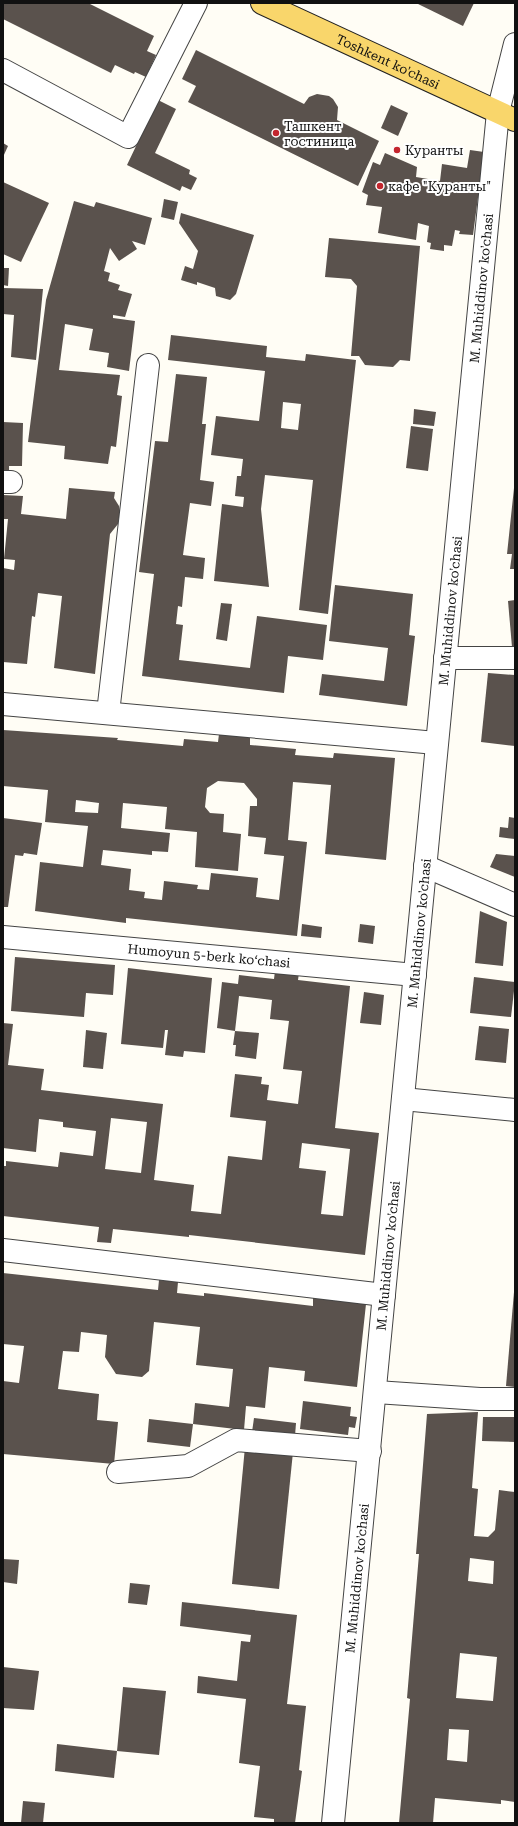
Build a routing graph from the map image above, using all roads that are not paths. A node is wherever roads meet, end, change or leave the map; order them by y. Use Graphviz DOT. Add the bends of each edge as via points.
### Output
graph roads {
  1 [pos="196,3"];
  2 [pos="262,3"];
  3 [pos="515,44"];
  4 [pos="3,70"];
  5 [pos="507,116"];
  6 [pos="148,365"];
  7 [pos="446,658"];
  8 [pos="515,658"];
  9 [pos="3,704"];
  10 [pos="108,713"];
  11 [pos="436,743"];
  12 [pos="425,866"];
  13 [pos="515,905"];
  14 [pos="3,937"];
  15 [pos="414,975"];
  16 [pos="403,1099"];
  17 [pos="515,1110"];
  18 [pos="3,1250"];
  19 [pos="384,1295"];
  20 [pos="376,1392"];
  21 [pos="515,1399"];
  22 [pos="370,1451"];
  23 [pos="118,1472"];
  24 [pos="333,1823"];
  1 -- 4 [label="street" via="128,137"];
  2 -- 5 [label="main road, Toshkent ko'chasi"];
  3 -- 5 [label="street, M. Muhiddinov ko'chasi"];
  5 -- 7 [label="street, M. Muhiddinov ko'chasi"];
  6 -- 10 [label="street"];
  7 -- 8 [label="street"];
  7 -- 11 [label="street, M. Muhiddinov ko'chasi"];
  9 -- 10 [label="street"];
  10 -- 11 [label="street"];
  11 -- 12 [label="street, M. Muhiddinov ko'chasi"];
  12 -- 13 [label="street"];
  12 -- 15 [label="street, M. Muhiddinov ko'chasi"];
  14 -- 15 [label="street, Humoyun 5-berk koʻchasi"];
  15 -- 16 [label="street, M. Muhiddinov ko'chasi"];
  16 -- 17 [label="street"];
  16 -- 19 [label="street, M. Muhiddinov ko'chasi"];
  18 -- 19 [label="street"];
  19 -- 20 [label="street, M. Muhiddinov ko'chasi"];
  20 -- 21 [label="street"];
  20 -- 22 [label="street, M. Muhiddinov ko'chasi"];
  22 -- 23 [label="street" via="236,1440 188,1466"];
  22 -- 24 [label="street, M. Muhiddinov ko'chasi"];
}
